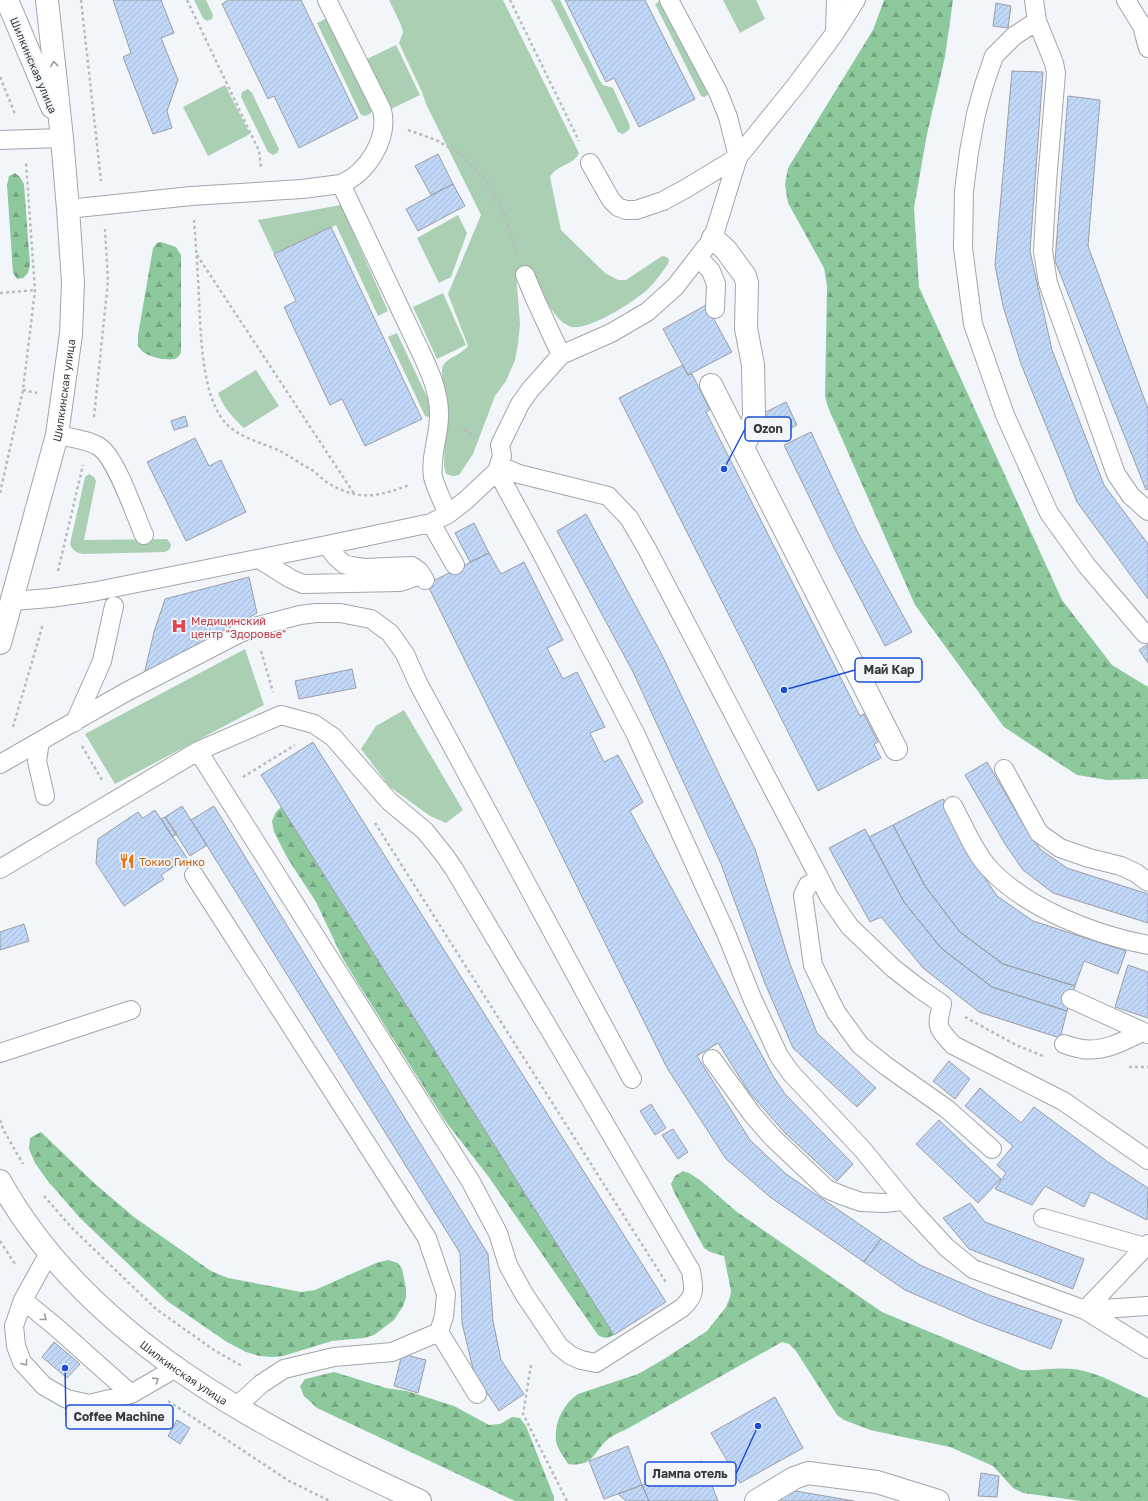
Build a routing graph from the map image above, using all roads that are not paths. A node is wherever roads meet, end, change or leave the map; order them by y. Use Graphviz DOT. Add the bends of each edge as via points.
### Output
graph roads {
  1 [pos="7,0"];
  2 [pos="46,0"];
  3 [pos="327,0"];
  4 [pos="669,0"];
  5 [pos="836,0"];
  6 [pos="856,0"];
  7 [pos="1034,0"];
  8 [pos="1126,0"];
  9 [pos="1037,21"];
  10 [pos="835,33"];
  11 [pos="1148,48"];
  12 [pos="62,134"];
  13 [pos="0,140"];
  14 [pos="738,157"];
  15 [pos="590,163"];
  16 [pos="341,184"];
  17 [pos="68,209"];
  18 [pos="713,238"];
  19 [pos="698,257"];
  20 [pos="525,275"];
  21 [pos="715,309"];
  22 [pos="561,355"];
  23 [pos="711,385"];
  24 [pos="56,435"];
  25 [pos="743,447"];
  26 [pos="498,468"];
  27 [pos="1148,511"];
  28 [pos="448,514"];
  29 [pos="431,523"];
  30 [pos="144,536"];
  31 [pos="327,545"];
  32 [pos="259,559"];
  33 [pos="455,565"];
  34 [pos="12,601"];
  35 [pos="114,606"];
  36 [pos="1145,634"];
  37 [pos="0,643"];
  38 [pos="75,722"];
  39 [pos="40,741"];
  40 [pos="896,749"];
  41 [pos="198,750"];
  42 [pos="0,764"];
  43 [pos="1004,769"];
  44 [pos="46,796"];
  45 [pos="953,806"];
  46 [pos="0,869"];
  47 [pos="194,875"];
  48 [pos="820,879"];
  49 [pos="1148,882"];
  50 [pos="1148,944"];
  51 [pos="1071,999"];
  52 [pos="131,1010"];
  53 [pos="1145,1033"];
  54 [pos="1064,1044"];
  55 [pos="0,1053"];
  56 [pos="712,1059"];
  57 [pos="632,1079"];
  58 [pos="992,1149"];
  59 [pos="1148,1160"];
  60 [pos="0,1181"];
  61 [pos="904,1201"];
  62 [pos="1043,1218"];
  63 [pos="1147,1245"];
  64 [pos="49,1254"];
  65 [pos="23,1300"];
  66 [pos="1148,1306"];
  67 [pos="1086,1310"];
  68 [pos="439,1332"];
  69 [pos="1148,1349"];
  70 [pos="176,1368"];
  71 [pos="138,1390"];
  72 [pos="477,1394"];
  73 [pos="237,1406"];
  74 [pos="420,1501"];
  75 [pos="756,1501"];
  76 [pos="938,1501"];
  1 -- 12 [label="main road, Шилкинская улица"];
  12 -- 2 [label="main road, Шилкинская улица, one-way"];
  3 -- 16 [label="lane" via="383,116 377,147 369,161 361,171"];
  4 -- 14 [label="lane" via="718,92 728,117"];
  5 -- 10 [label="lane"];
  6 -- 10 [label="lane"];
  7 -- 9 [label="lane"];
  8 -- 11 [label="lane" via="1142,26"];
  9 -- 27 [label="lane" via="1056,73 1043,251 1048,283 1116,474 1131,496"];
  9 -- 36 [label="lane" via="1014,36 994,56 976,114 964,191 963,241 973,324 1005,414 1049,513 1087,566"];
  10 -- 14 [label="lane"];
  12 -- 13 [label="lane"];
  12 -- 17 [label="main road, Шилкинская улица"];
  14 -- 15 [label="lane" via="685,190 636,210 618,207 611,200"];
  14 -- 18 [label="lane"];
  16 -- 17 [label="lane"];
  16 -- 28 [label="lane" via="427,366 436,393 440,415 433,476"];
  17 -- 24 [label="main road, Шилкинская улица" via="73,282 71,334"];
  18 -- 19 [label="lane"];
  18 -- 25 [label="main road" via="726,250 745,276 747,283 746,328 753,366 754,416"];
  19 -- 21 [label="lane" via="711,271 716,284"];
  19 -- 22 [label="lane" via="676,287 647,312 611,333"];
  20 -- 22 [label="lane"];
  22 -- 26 [label="lane" via="524,400 500,445 502,456"];
  23 -- 25 [label="main road"];
  24 -- 30 [label="lane" via="99,446 116,468"];
  24 -- 34 [label="main road, Шилкинская улица"];
  25 -- 40 [label="main road"];
  26 -- 28 [label="lane"];
  26 -- 48 [label="lane" via="608,496 629,518"];
  26 -- 61 [label="lane" via="636,735 779,1056 791,1073 862,1150"];
  28 -- 29 [label="lane"];
  29 -- 31 [label="lane"];
  29 -- 33 [label="lane"];
  31 -- 32 [label="lane"];
  31 -- 32 [label="lane" via="344,564 364,568 412,566 419,571 420,578 400,582 303,584"];
  32 -- 34 [label="lane" via="92,592"];
  34 -- 37 [label="main road, Шилкинская улица"];
  35 -- 38 [label="lane" via="102,661"];
  38 -- 39 [label="lane"];
  38 -- 57 [label="lane" via="126,692 254,627 316,613 340,613 372,619 390,633 405,654 418,683"];
  39 -- 42 [label="lane"];
  39 -- 44 [label="lane" via="37,761"];
  41 -- 41 [label="lane" via="281,715 314,724 333,737 389,801 425,831 454,869 691,1271 694,1288 691,1300 682,1308 596,1363 580,1360 559,1346 508,1265 498,1234 471,1182"];
  41 -- 46 [label="lane"];
  43 -- 49 [label="lane" via="1039,833 1060,848 1121,866"];
  45 -- 50 [label="lane" via="987,866 1007,886 1030,902 1080,925 1124,940"];
  47 -- 68 [label="lane" via="427,1238 446,1294 444,1316"];
  48 -- 58 [label="lane" via="808,885 803,895 813,965 836,1012 860,1045 947,1109"];
  48 -- 59 [label="lane" via="850,927 893,968 942,1004 938,1019 940,1030 953,1045 1063,1101"];
  51 -- 53 [label="lane"];
  52 -- 55 [label="lane"];
  53 -- 54 [label="lane" via="1099,1048 1082,1049"];
  56 -- 61 [label="lane" via="773,1138 827,1189 861,1202"];
  60 -- 64 [label="main road, Шилкинская улица"];
  61 -- 67 [label="lane" via="946,1247 973,1269"];
  62 -- 63 [label="lane"];
  63 -- 67 [label="lane"];
  64 -- 65 [label="lane"];
  64 -- 70 [label="main road, Шилкинская улица" via="127,1331"];
  65 -- 71 [label="lane, one-way"];
  65 -- 71 [label="lane, one-way" via="14,1326 16,1346 22,1362 44,1386 67,1399 89,1404"];
  66 -- 67 [label="lane"];
  67 -- 69 [label="lane"];
  68 -- 72 [label="lane"];
  68 -- 73 [label="lane" via="392,1352 334,1357 284,1369 266,1380"];
  71 -- 70 [label="lane, one-way"];
  70 -- 73 [label="main road, Шилкинская улица"];
  73 -- 74 [label="main road, Шилкинская улица" via="304,1446"];
  75 -- 76 [label="main road" via="794,1478 808,1473 877,1482"];
}
